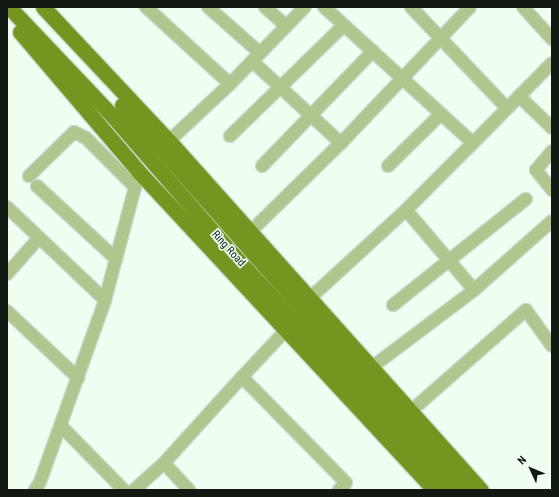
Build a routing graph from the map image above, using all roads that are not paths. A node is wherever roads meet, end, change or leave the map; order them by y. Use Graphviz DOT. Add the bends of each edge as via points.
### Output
graph roads {
  1 [pos="9,7"];
  2 [pos="32,7"];
  3 [pos="43,7"];
  4 [pos="146,7"];
  5 [pos="208,7"];
  6 [pos="265,7"];
  7 [pos="305,7"];
  8 [pos="324,7"];
  9 [pos="411,7"];
  10 [pos="470,7"];
  11 [pos="523,7"];
  12 [pos="7,17"];
  13 [pos="344,25"];
  14 [pos="286,26"];
  15 [pos="441,37"];
  16 [pos="552,39"];
  17 [pos="373,51"];
  18 [pos="256,57"];
  19 [pos="552,63"];
  20 [pos="402,78"];
  21 [pos="230,84"];
  22 [pos="281,87"];
  23 [pos="519,96"];
  24 [pos="507,108"];
  25 [pos="441,114"];
  26 [pos="312,116"];
  27 [pos="552,128"];
  28 [pos="230,136"];
  29 [pos="169,141"];
  30 [pos="341,143"];
  31 [pos="473,143"];
  32 [pos="552,151"];
  33 [pos="262,166"];
  34 [pos="388,166"];
  35 [pos="139,172"];
  36 [pos="29,176"];
  37 [pos="37,186"];
  38 [pos="135,187"];
  39 [pos="552,190"];
  40 [pos="526,199"];
  41 [pos="7,206"];
  42 [pos="406,210"];
  43 [pos="552,222"];
  44 [pos="250,232"];
  45 [pos="40,238"];
  46 [pos="116,259"];
  47 [pos="449,260"];
  48 [pos="7,274"];
  49 [pos="474,290"];
  50 [pos="310,298"];
  51 [pos="105,300"];
  52 [pos="393,306"];
  53 [pos="7,311"];
  54 [pos="286,330"];
  55 [pos="552,346"];
  56 [pos="372,368"];
  57 [pos="242,377"];
  58 [pos="78,378"];
  59 [pos="411,411"];
  60 [pos="61,426"];
  61 [pos="164,463"];
  62 [pos="35,490"];
  63 [pos="124,490"];
  64 [pos="134,490"];
  65 [pos="189,490"];
  66 [pos="339,490"];
  67 [pos="434,490"];
  68 [pos="449,490"];
  69 [pos="463,490"];
  70 [pos="481,490"];
  1 -- 68 [label="main road, Ring Road" via="118,121 234,256"];
  2 -- 69 [label="main road, Ring Road"];
  3 -- 29 [label="main road"];
  4 -- 21 [label="street"];
  5 -- 18 [label="street"];
  6 -- 14 [label="street"];
  7 -- 14 [label="street"];
  8 -- 13 [label="street"];
  9 -- 15 [label="street"];
  10 -- 15 [label="street"];
  11 -- 16 [label="street"];
  12 -- 35 [label="main road, Ring Road"];
  13 -- 17 [label="street"];
  13 -- 22 [label="street"];
  14 -- 18 [label="street"];
  15 -- 20 [label="street"];
  15 -- 24 [label="street"];
  17 -- 20 [label="street"];
  17 -- 26 [label="street"];
  18 -- 21 [label="street"];
  18 -- 22 [label="street"];
  19 -- 23 [label="street"];
  20 -- 25 [label="street"];
  20 -- 30 [label="street"];
  21 -- 29 [label="street"];
  22 -- 26 [label="street"];
  22 -- 28 [label="street"];
  23 -- 24 [label="street"];
  23 -- 27 [label="street"];
  24 -- 31 [label="street"];
  25 -- 31 [label="street"];
  25 -- 34 [label="street"];
  26 -- 30 [label="street"];
  26 -- 33 [label="street"];
  29 -- 44 [label="main road"];
  30 -- 44 [label="street"];
  31 -- 42 [label="street"];
  32 -- 39 [label="street" via="536,170"];
  35 -- 38 [label="street"];
  35 -- 54 [label="main road, Ring Road"];
  36 -- 38 [label="street" via="74,132 80,133"];
  37 -- 46 [label="street"];
  38 -- 46 [label="street"];
  40 -- 47 [label="street"];
  41 -- 45 [label="street"];
  42 -- 47 [label="street"];
  42 -- 50 [label="street"];
  43 -- 49 [label="street"];
  44 -- 50 [label="main road"];
  45 -- 48 [label="street"];
  45 -- 51 [label="street"];
  46 -- 51 [label="street"];
  47 -- 49 [label="street"];
  47 -- 52 [label="street"];
  49 -- 56 [label="street"];
  50 -- 56 [label="main road"];
  51 -- 58 [label="street"];
  53 -- 58 [label="street"];
  54 -- 57 [label="street"];
  54 -- 67 [label="main road, Ring Road"];
  55 -- 59 [label="street" via="526,310"];
  56 -- 59 [label="main road"];
  57 -- 61 [label="street"];
  57 -- 66 [label="street" via="346,483"];
  58 -- 60 [label="street"];
  59 -- 70 [label="main road"];
  60 -- 62 [label="street"];
  60 -- 63 [label="street"];
  61 -- 64 [label="street"];
  61 -- 65 [label="street"];
}
